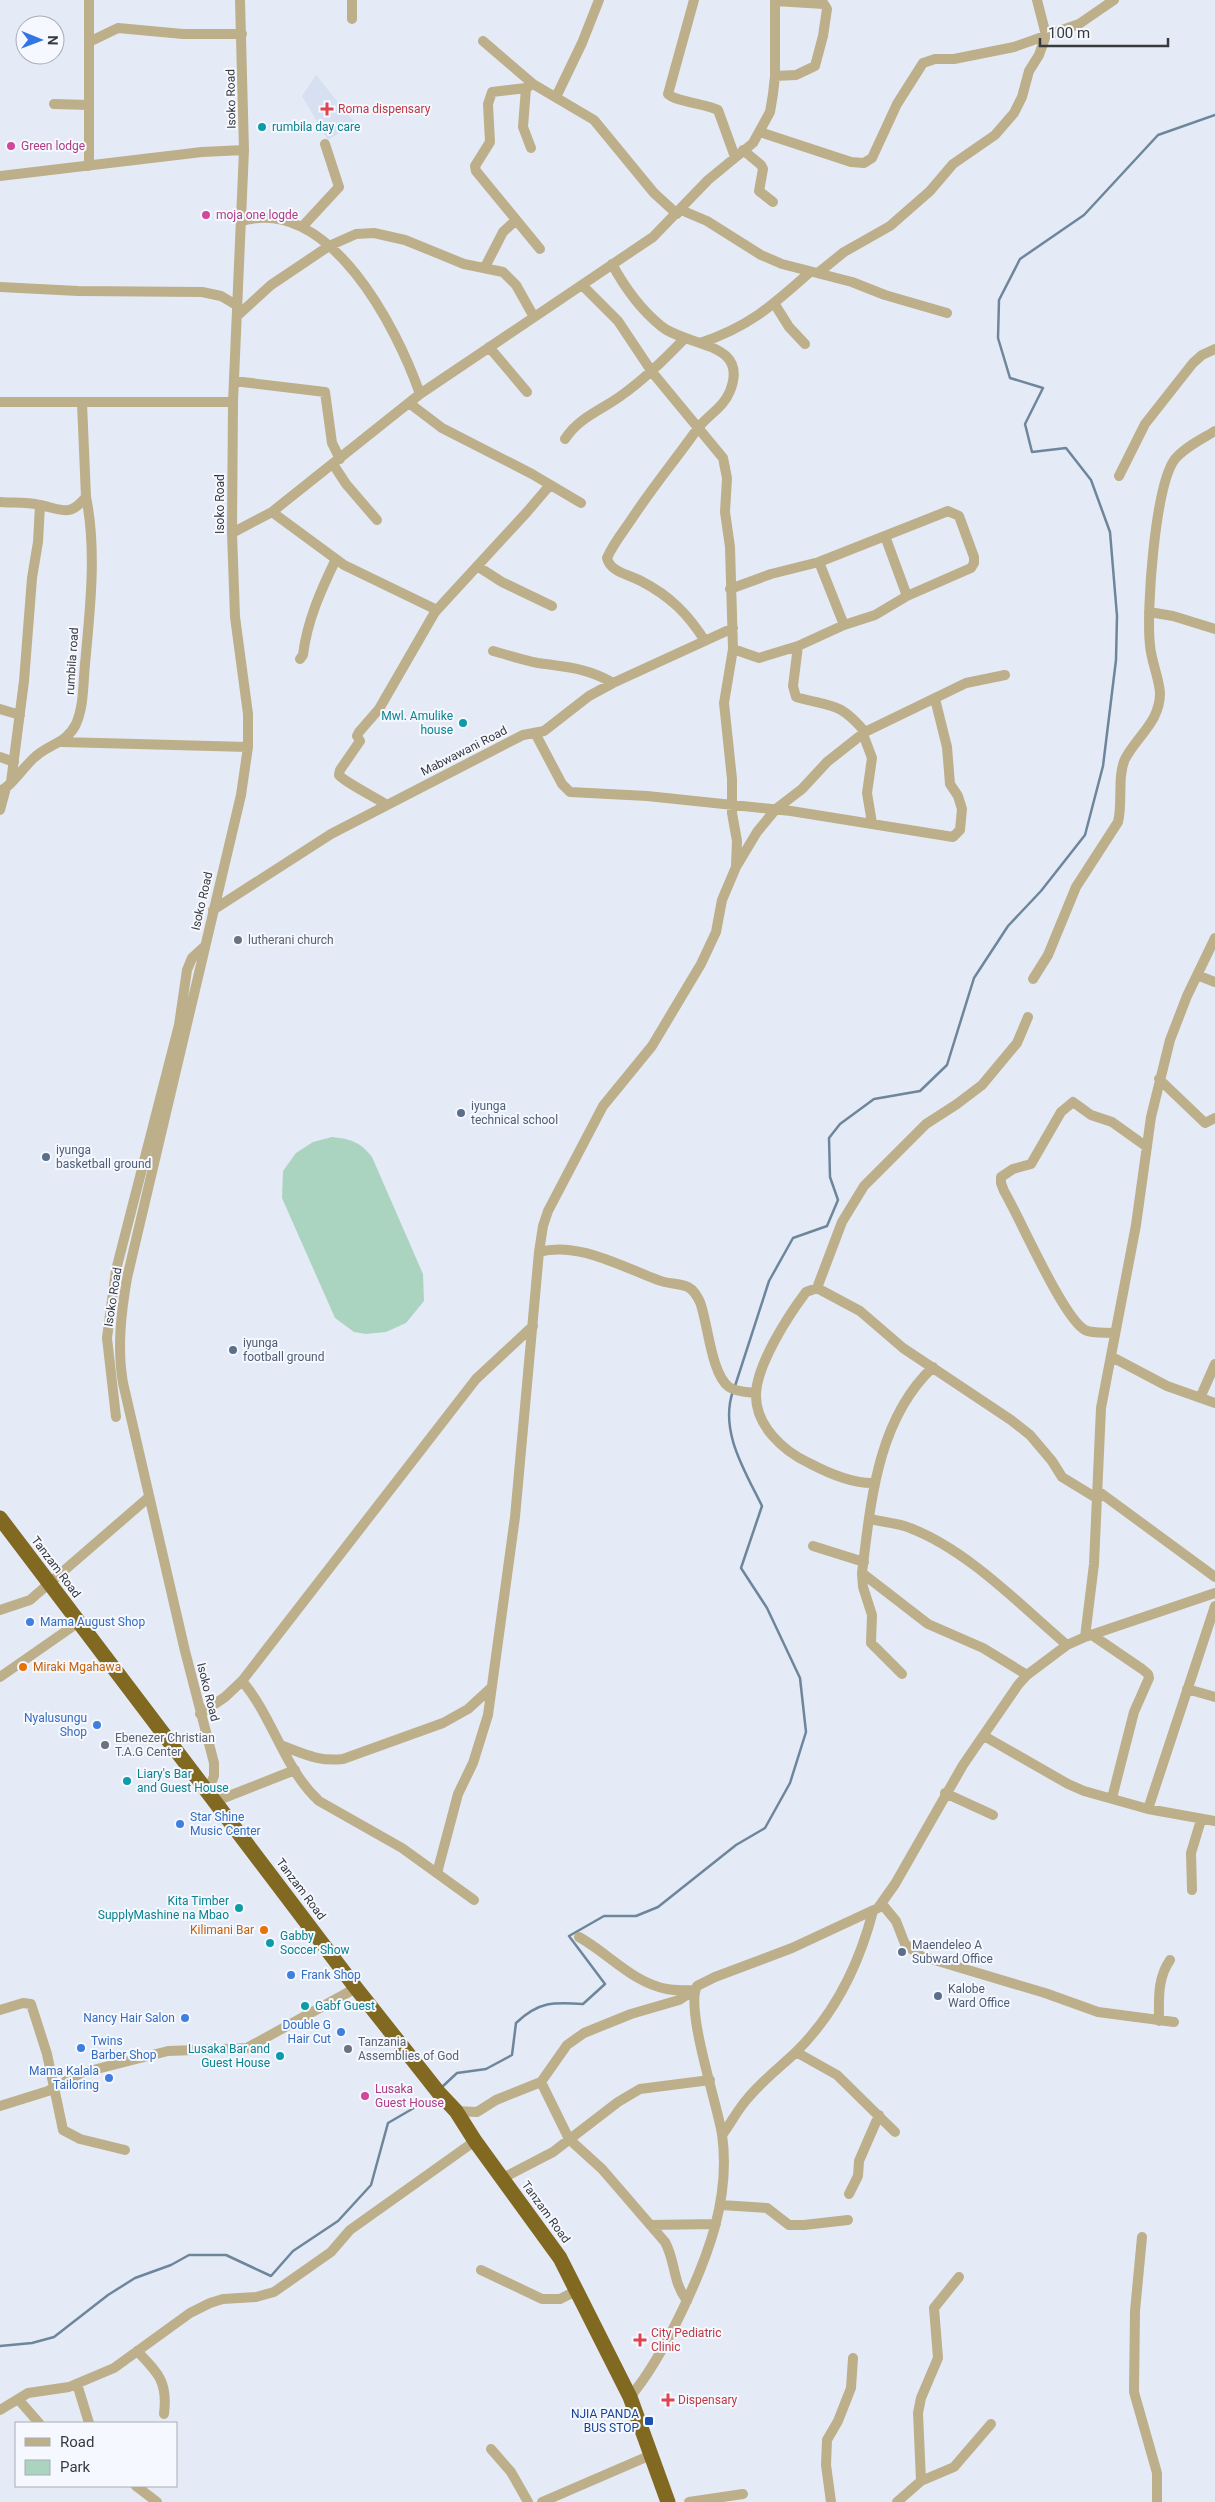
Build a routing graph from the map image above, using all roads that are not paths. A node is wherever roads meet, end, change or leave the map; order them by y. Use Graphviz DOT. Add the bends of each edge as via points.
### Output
graph roads {
  1 [pos="89,0"];
  2 [pos="240,0"];
  3 [pos="352,0"];
  4 [pos="599,0"];
  5 [pos="694,0"];
  6 [pos="1037,0"];
  7 [pos="1114,0"];
  8 [pos="775,1"];
  9 [pos="352,19"];
  10 [pos="242,34"];
  11 [pos="1046,35"];
  12 [pos="484,41"];
  13 [pos="90,42"];
  14 [pos="775,76"];
  15 [pos="530,86"];
  16 [pos="556,97"];
  17 [pos="54,104"];
  18 [pos="89,105"];
  19 [pos="760,132"];
  20 [pos="325,144"];
  21 [pos="531,148"];
  22 [pos="244,150"];
  23 [pos="739,153"];
  24 [pos="89,166"];
  25 [pos="0,176"];
  26 [pos="773,202"];
  27 [pos="679,212"];
  28 [pos="242,221"];
  29 [pos="515,221"];
  30 [pos="302,227"];
  31 [pos="329,246"];
  32 [pos="540,249"];
  33 [pos="612,264"];
  34 [pos="485,267"];
  35 [pos="814,272"];
  36 [pos="582,285"];
  37 [pos="0,287"];
  38 [pos="774,303"];
  39 [pos="238,311"];
  40 [pos="946,313"];
  41 [pos="534,317"];
  42 [pos="685,338"];
  43 [pos="700,343"];
  44 [pos="805,344"];
  45 [pos="489,347"];
  46 [pos="1215,349"];
  47 [pos="652,372"];
  48 [pos="234,381"];
  49 [pos="527,392"];
  50 [pos="420,394"];
  51 [pos="0,402"];
  52 [pos="232,402"];
  53 [pos="82,403"];
  54 [pos="409,403"];
  55 [pos="698,429"];
  56 [pos="1215,431"];
  57 [pos="565,439"];
  58 [pos="337,461"];
  59 [pos="1119,476"];
  60 [pos="550,485"];
  61 [pos="86,497"];
  62 [pos="0,502"];
  63 [pos="581,503"];
  64 [pos="40,505"];
  65 [pos="272,512"];
  66 [pos="377,520"];
  67 [pos="232,533"];
  68 [pos="885,536"];
  69 [pos="336,559"];
  70 [pos="819,562"];
  71 [pos="477,566"];
  72 [pos="730,589"];
  73 [pos="907,596"];
  74 [pos="552,606"];
  75 [pos="437,610"];
  76 [pos="1149,612"];
  77 [pos="844,626"];
  78 [pos="733,628"];
  79 [pos="1215,629"];
  80 [pos="706,641"];
  81 [pos="798,646"];
  82 [pos="733,649"];
  83 [pos="493,651"];
  84 [pos="300,659"];
  85 [pos="1004,675"];
  86 [pos="613,683"];
  87 [pos="935,699"];
  88 [pos="0,709"];
  89 [pos="20,716"];
  90 [pos="535,733"];
  91 [pos="864,733"];
  92 [pos="62,742"];
  93 [pos="248,747"];
  94 [pos="0,757"];
  95 [pos="14,762"];
  96 [pos="6,787"];
  97 [pos="731,804"];
  98 [pos="387,805"];
  99 [pos="776,809"];
  100 [pos="0,810"];
  101 [pos="872,823"];
  102 [pos="736,867"];
  103 [pos="213,910"];
  104 [pos="1215,938"];
  105 [pos="204,947"];
  106 [pos="1197,975"];
  107 [pos="1032,979"];
  108 [pos="1215,982"];
  109 [pos="1028,1017"];
  110 [pos="1159,1079"];
  111 [pos="1215,1118"];
  112 [pos="1147,1147"];
  113 [pos="539,1252"];
  114 [pos="817,1288"];
  115 [pos="533,1326"];
  116 [pos="1116,1333"];
  117 [pos="1112,1357"];
  118 [pos="1215,1364"];
  119 [pos="933,1367"];
  120 [pos="756,1393"];
  121 [pos="1200,1398"];
  122 [pos="1215,1403"];
  123 [pos="116,1417"];
  124 [pos="874,1482"];
  125 [pos="1098,1495"];
  126 [pos="149,1498"];
  127 [pos="0,1518"];
  128 [pos="869,1519"];
  129 [pos="813,1546"];
  130 [pos="864,1562"];
  131 [pos="862,1573"];
  132 [pos="1215,1576"];
  133 [pos="50,1584"];
  134 [pos="1215,1594"];
  135 [pos="1215,1606"];
  136 [pos="0,1610"];
  137 [pos="79,1622"];
  138 [pos="1089,1636"];
  139 [pos="1068,1645"];
  140 [pos="902,1674"];
  141 [pos="1027,1675"];
  142 [pos="0,1677"];
  143 [pos="242,1681"];
  144 [pos="492,1688"];
  145 [pos="1187,1689"];
  146 [pos="1215,1696"];
  147 [pos="200,1714"];
  148 [pos="984,1736"];
  149 [pos="283,1746"];
  150 [pos="295,1770"];
  151 [pos="945,1793"];
  152 [pos="212,1796"];
  153 [pos="1112,1798"];
  154 [pos="1148,1809"];
  155 [pos="993,1815"];
  156 [pos="1201,1820"];
  157 [pos="1215,1821"];
  158 [pos="437,1873"];
  159 [pos="1192,1890"];
  160 [pos="474,1900"];
  161 [pos="882,1904"];
  162 [pos="873,1911"];
  163 [pos="579,1938"];
  164 [pos="1170,1960"];
  165 [pos="356,1988"];
  166 [pos="694,1990"];
  167 [pos="0,2010"];
  168 [pos="1159,2021"];
  169 [pos="1174,2022"];
  170 [pos="796,2052"];
  171 [pos="710,2080"];
  172 [pos="540,2082"];
  173 [pos="56,2086"];
  174 [pos="0,2106"];
  175 [pos="456,2111"];
  176 [pos="879,2115"];
  177 [pos="895,2132"];
  178 [pos="722,2135"];
  179 [pos="569,2139"];
  180 [pos="475,2141"];
  181 [pos="125,2150"];
  182 [pos="503,2178"];
  183 [pos="849,2194"];
  184 [pos="720,2205"];
  185 [pos="848,2220"];
  186 [pos="716,2224"];
  187 [pos="650,2225"];
  188 [pos="1142,2237"];
  189 [pos="480,2270"];
  190 [pos="959,2277"];
  191 [pos="576,2291"];
  192 [pos="687,2301"];
  193 [pos="137,2351"];
  194 [pos="853,2358"];
  195 [pos="77,2384"];
  196 [pos="630,2397"];
  197 [pos="18,2399"];
  198 [pos="0,2410"];
  199 [pos="164,2414"];
  200 [pos="38,2422"];
  201 [pos="89,2422"];
  202 [pos="991,2424"];
  203 [pos="491,2449"];
  204 [pos="652,2455"];
  205 [pos="921,2481"];
  206 [pos="137,2487"];
  207 [pos="743,2494"];
  208 [pos="157,2502"];
  209 [pos="528,2502"];
  210 [pos="542,2502"];
  211 [pos="668,2502"];
  212 [pos="689,2502"];
  213 [pos="831,2502"];
  214 [pos="897,2502"];
  215 [pos="1157,2502"];
  1 -- 13 [label="street"];
  2 -- 10 [label="street, Isoko Road"];
  3 -- 9 [label="street"];
  4 -- 16 [label="street"];
  5 -- 23 [label="street" via="668,94 718,110"];
  6 -- 11 [label="street"];
  7 -- 11 [label="street" via="1078,24"];
  8 -- 14 [label="street"];
  8 -- 14 [label="street" via="824,4 827,9 814,66 796,75"];
  10 -- 13 [label="street" via="183,34 118,28"];
  10 -- 22 [label="street, Isoko Road"];
  11 -- 19 [label="street" via="1014,47 923,63 897,104 872,158 864,163 851,162"];
  11 -- 35 [label="street" via="1014,113 995,135 953,164 930,191 890,226"];
  12 -- 15 [label="street"];
  13 -- 18 [label="street"];
  14 -- 19 [label="street" via="770,112"];
  15 -- 16 [label="street"];
  15 -- 21 [label="street" via="523,126"];
  15 -- 29 [label="street" via="492,92 488,112 490,142 475,166"];
  16 -- 27 [label="street" via="594,120 654,193"];
  17 -- 18 [label="street"];
  18 -- 24 [label="street"];
  19 -- 23 [label="street" via="753,143"];
  20 -- 30 [label="street" via="339,187"];
  22 -- 24 [label="street"];
  22 -- 28 [label="street, Isoko Road"];
  23 -- 26 [label="street" via="761,165 759,191"];
  23 -- 27 [label="street"];
  24 -- 25 [label="street"];
  27 -- 33 [label="street" via="654,238"];
  27 -- 35 [label="street" via="707,221 761,255"];
  28 -- 30 [label="street" via="264,216"];
  28 -- 39 [label="street, Isoko Road"];
  29 -- 32 [label="street"];
  29 -- 34 [label="street" via="498,239"];
  30 -- 31 [label="street"];
  31 -- 34 [label="street" via="356,234 374,233 405,240 464,264"];
  31 -- 39 [label="street"];
  31 -- 50 [label="street" via="344,257 392,330 408,359"];
  33 -- 36 [label="street"];
  33 -- 42 [label="street" via="632,297 652,318 662,327"];
  34 -- 41 [label="street" via="508,276"];
  35 -- 38 [label="street"];
  35 -- 40 [label="street"];
  36 -- 41 [label="street"];
  36 -- 47 [label="street" via="623,328"];
  37 -- 39 [label="street" via="202,292 221,296"];
  38 -- 43 [label="street" via="741,327"];
  38 -- 44 [label="street"];
  39 -- 48 [label="street, Isoko Road"];
  41 -- 45 [label="street"];
  42 -- 43 [label="street"];
  42 -- 47 [label="street"];
  43 -- 55 [label="street" via="728,356 733,374 728,396"];
  45 -- 49 [label="street"];
  45 -- 50 [label="street"];
  46 -- 59 [label="street" via="1193,363 1145,424"];
  47 -- 55 [label="street"];
  47 -- 57 [label="street" via="621,396 574,424"];
  48 -- 52 [label="street, Isoko Road"];
  48 -- 58 [label="street" via="325,392"];
  50 -- 54 [label="street"];
  51 -- 53 [label="street"];
  52 -- 53 [label="street"];
  52 -- 67 [label="street, Isoko Road"];
  53 -- 61 [label="street, rumbila road"];
  54 -- 58 [label="street"];
  54 -- 60 [label="street" via="442,428"];
  55 -- 72 [label="street" via="726,466"];
  55 -- 80 [label="street" via="661,476 607,558 613,568 652,586 674,602"];
  56 -- 76 [label="street" via="1180,454 1167,475 1157,519"];
  58 -- 65 [label="street"];
  58 -- 66 [label="street" via="346,484"];
  60 -- 63 [label="street"];
  60 -- 71 [label="street"];
  61 -- 64 [label="street" via="67,511"];
  61 -- 92 [label="street, rumbila road" via="91,556 82,697 75,726"];
  62 -- 64 [label="street"];
  64 -- 89 [label="street"];
  65 -- 67 [label="street"];
  65 -- 69 [label="street"];
  67 -- 93 [label="street, Isoko Road" via="235,617 245,681"];
  68 -- 70 [label="street"];
  68 -- 73 [label="street"];
  68 -- 73 [label="street" via="948,510 959,516 965,528 974,557 971,568"];
  69 -- 75 [label="street" via="370,579"];
  69 -- 84 [label="street" via="312,613"];
  70 -- 72 [label="street"];
  70 -- 77 [label="street"];
  71 -- 74 [label="street"];
  71 -- 75 [label="street"];
  72 -- 78 [label="street"];
  73 -- 77 [label="street" via="885,611"];
  75 -- 98 [label="street" via="379,709 359,732 360,741 339,772 343,780"];
  76 -- 79 [label="street"];
  76 -- 107 [label="street" via="1150,646 1160,693 1152,724 1122,767 1118,822 1076,887 1048,955"];
  77 -- 81 [label="street"];
  78 -- 80 [label="street, Mabwawani Road"];
  78 -- 82 [label="street"];
  80 -- 86 [label="street, Mabwawani Road"];
  81 -- 82 [label="street" via="759,658"];
  81 -- 91 [label="street" via="793,686 796,697 837,707 850,716"];
  82 -- 97 [label="street" via="724,703 732,779"];
  83 -- 86 [label="street" via="591,671"];
  85 -- 87 [label="street" via="966,683"];
  86 -- 90 [label="street, Mabwawani Road" via="589,696 551,727"];
  87 -- 91 [label="street"];
  87 -- 101 [label="street" via="947,747 950,784 962,809 958,834 948,837"];
  88 -- 89 [label="street"];
  89 -- 95 [label="street"];
  90 -- 97 [label="street" via="562,784 570,792"];
  90 -- 98 [label="street, Mabwawani Road" via="523,735"];
  91 -- 99 [label="street"];
  91 -- 101 [label="street" via="872,758 867,793"];
  92 -- 93 [label="street"];
  92 -- 96 [label="street, rumbila road" via="39,754"];
  93 -- 103 [label="street, Isoko Road" via="241,795"];
  94 -- 95 [label="street"];
  95 -- 96 [label="street"];
  96 -- 100 [label="street"];
  97 -- 99 [label="street"];
  97 -- 102 [label="street" via="737,841"];
  98 -- 103 [label="street, Mabwawani Road" via="309,848"];
  99 -- 101 [label="street"];
  99 -- 102 [label="street" via="757,832"];
  102 -- 113 [label="street" via="722,900 716,932 701,964 652,1046 598,1114 548,1211"];
  103 -- 105 [label="street, Isoko Road"];
  104 -- 106 [label="street"];
  105 -- 123 [label="street" via="189,963 179,1025 116,1270 107,1338"];
  105 -- 126 [label="street, Isoko Road" via="121,1315 120,1368"];
  106 -- 108 [label="street"];
  106 -- 110 [label="street" via="1170,1040"];
  109 -- 114 [label="street" via="1010,1053 982,1085 926,1124 864,1186 842,1222"];
  110 -- 111 [label="street" via="1205,1123"];
  110 -- 112 [label="street"];
  112 -- 116 [label="street"];
  112 -- 116 [label="street" via="1112,1122 1091,1115 1073,1102 1061,1112 1031,1164 1013,1168 1001,1177 1004,1191 1065,1308 1087,1331"];
  113 -- 115 [label="street"];
  113 -- 120 [label="street" via="557,1249 611,1260 657,1280 692,1290 702,1309 716,1365 730,1388"];
  114 -- 119 [label="street" via="860,1311 903,1348"];
  114 -- 120 [label="street" via="806,1292 782,1328 765,1361"];
  115 -- 143 [label="street" via="476,1379"];
  115 -- 144 [label="street" via="515,1516"];
  116 -- 117 [label="street"];
  117 -- 121 [label="street" via="1167,1386"];
  117 -- 125 [label="street" via="1098,1428"];
  118 -- 121 [label="street"];
  119 -- 124 [label="street" via="915,1386 900,1411"];
  119 -- 125 [label="street" via="1011,1420 1035,1441 1062,1476"];
  120 -- 124 [label="street" via="762,1419 775,1439 792,1454 836,1475 857,1482"];
  121 -- 122 [label="street"];
  124 -- 128 [label="street"];
  125 -- 132 [label="street"];
  125 -- 138 [label="street"];
  126 -- 133 [label="street"];
  126 -- 147 [label="street, Isoko Road"];
  127 -- 133 [label="highway, Tanzam Road"];
  128 -- 130 [label="street"];
  128 -- 139 [label="street" via="904,1525 929,1536 973,1565"];
  129 -- 130 [label="street"];
  130 -- 131 [label="street"];
  131 -- 140 [label="street" via="872,1616 871,1643"];
  131 -- 141 [label="street" via="928,1624 983,1648"];
  133 -- 136 [label="street" via="30,1600"];
  133 -- 137 [label="highway, Tanzam Road"];
  134 -- 138 [label="street"];
  135 -- 145 [label="street"];
  137 -- 142 [label="street"];
  137 -- 152 [label="highway, Tanzam Road"];
  138 -- 139 [label="street"];
  138 -- 153 [label="street" via="1142,1669 1149,1678 1134,1712"];
  139 -- 141 [label="street"];
  141 -- 148 [label="street"];
  143 -- 147 [label="street"];
  143 -- 149 [label="street" via="264,1710"];
  144 -- 149 [label="street" via="468,1709 443,1723 343,1758 314,1758"];
  144 -- 158 [label="street" via="486,1724 458,1794"];
  145 -- 146 [label="street"];
  145 -- 154 [label="street"];
  147 -- 152 [label="street, Isoko Road" via="214,1763"];
  148 -- 151 [label="street"];
  148 -- 153 [label="street" via="1068,1784"];
  149 -- 150 [label="street"];
  150 -- 152 [label="street"];
  150 -- 158 [label="street" via="301,1782 319,1801 402,1848"];
  151 -- 155 [label="street"];
  151 -- 161 [label="street"];
  152 -- 165 [label="highway, Tanzam Road"];
  153 -- 154 [label="street"];
  154 -- 156 [label="street"];
  156 -- 157 [label="street"];
  156 -- 159 [label="street" via="1191,1853"];
  158 -- 160 [label="street"];
  161 -- 162 [label="street"];
  161 -- 168 [label="street" via="896,1921 905,1944 921,1956 1098,2012"];
  162 -- 166 [label="street" via="792,1948 715,1977"];
  162 -- 170 [label="street" via="852,1975 820,2024"];
  163 -- 166 [label="street" via="598,1947 652,1985"];
  164 -- 168 [label="street" via="1160,1984"];
  165 -- 173 [label="street" via="247,2048 168,2051 81,2073"];
  165 -- 175 [label="highway, Tanzam Road"];
  166 -- 171 [label="street" via="699,2036"];
  166 -- 172 [label="street" via="679,2000 630,2014 576,2038 567,2045"];
  167 -- 173 [label="street" via="23,2003 31,2004"];
  168 -- 169 [label="street"];
  170 -- 176 [label="street" via="837,2075"];
  170 -- 178 [label="street" via="747,2099"];
  171 -- 178 [label="street"];
  171 -- 179 [label="street" via="640,2089"];
  172 -- 175 [label="street" via="496,2100 477,2112"];
  172 -- 179 [label="street"];
  173 -- 174 [label="street" via="34,2097"];
  173 -- 181 [label="street" via="61,2127 66,2133"];
  175 -- 180 [label="highway, Tanzam Road"];
  176 -- 177 [label="street"];
  176 -- 183 [label="street"];
  178 -- 184 [label="street" via="724,2171"];
  179 -- 182 [label="street" via="554,2152"];
  179 -- 187 [label="street" via="602,2169"];
  180 -- 182 [label="highway, Tanzam Road"];
  180 -- 193 [label="street" via="350,2230 331,2252 274,2292 210,2303 190,2313"];
  182 -- 191 [label="highway, Tanzam Road" via="560,2258"];
  184 -- 185 [label="street" via="767,2208 789,2225"];
  184 -- 186 [label="street"];
  186 -- 187 [label="street"];
  186 -- 192 [label="street" via="704,2264"];
  187 -- 192 [label="street" via="670,2253 677,2286"];
  188 -- 215 [label="street" via="1135,2311 1134,2392 1157,2473"];
  189 -- 191 [label="street" via="542,2300 560,2300"];
  190 -- 205 [label="street" via="934,2308 938,2358 918,2413"];
  191 -- 196 [label="highway, Tanzam Road"];
  192 -- 196 [label="street" via="644,2380"];
  193 -- 195 [label="street" via="114,2368"];
  193 -- 199 [label="street" via="163,2382"];
  194 -- 213 [label="street" via="851,2388 827,2440 826,2465"];
  195 -- 197 [label="street"];
  195 -- 201 [label="street"];
  196 -- 204 [label="highway, Tanzam Road"];
  197 -- 198 [label="street"];
  197 -- 200 [label="street"];
  202 -- 205 [label="street" via="954,2466"];
  203 -- 209 [label="street" via="511,2472"];
  204 -- 210 [label="street"];
  204 -- 211 [label="highway, Tanzam Road"];
  205 -- 214 [label="street"];
  206 -- 208 [label="street"];
  207 -- 212 [label="street"];
}
